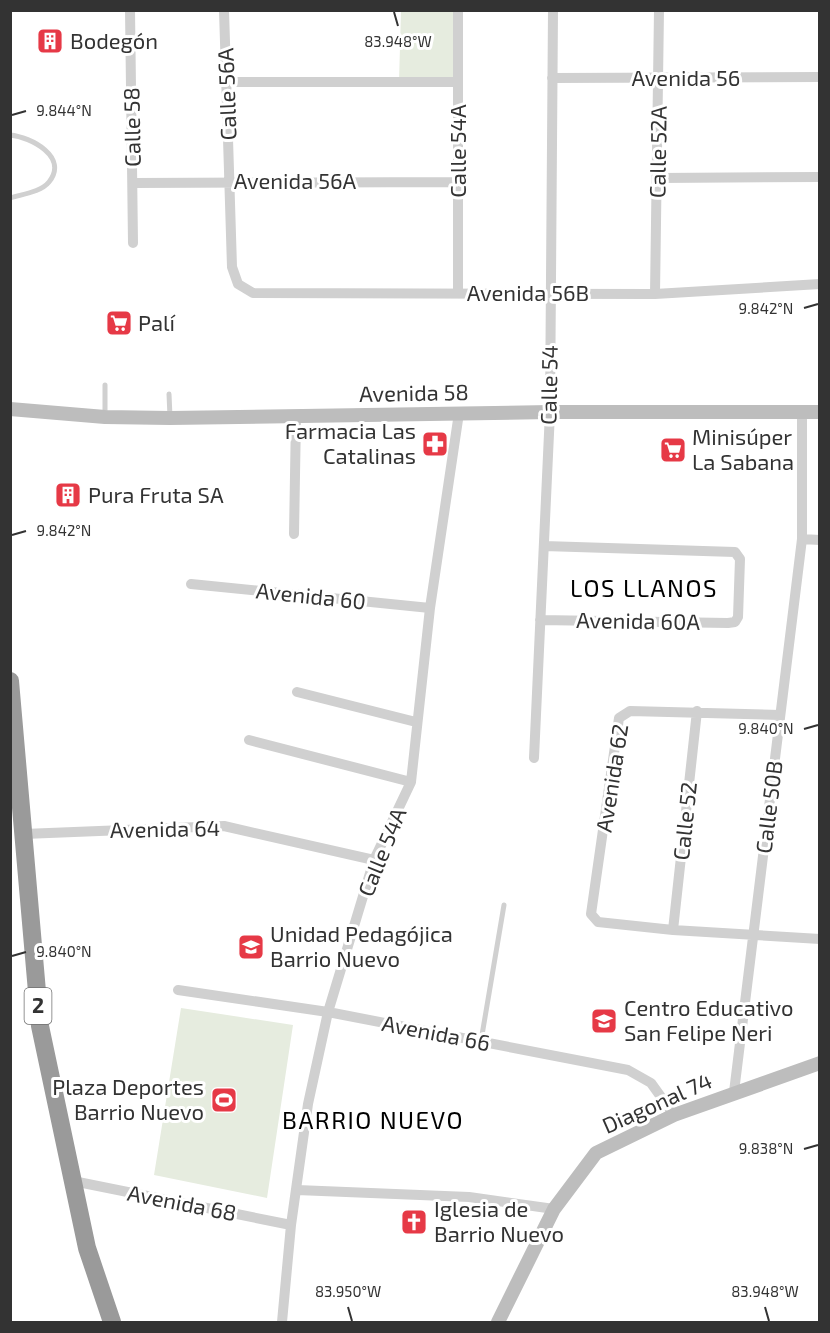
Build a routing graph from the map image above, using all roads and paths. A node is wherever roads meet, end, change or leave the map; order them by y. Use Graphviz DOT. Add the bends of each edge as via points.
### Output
graph roads {
  1 [pos="130,10"];
  2 [pos="224,10"];
  3 [pos="458,10"];
  4 [pos="553,10"];
  5 [pos="659,10"];
  6 [pos="819,77"];
  7 [pos="552,78"];
  8 [pos="659,78"];
  9 [pos="226,82"];
  10 [pos="458,82"];
  11 [pos="10,135"];
  12 [pos="819,177"];
  13 [pos="659,178"];
  14 [pos="230,181"];
  15 [pos="458,182"];
  16 [pos="132,183"];
  17 [pos="10,198"];
  18 [pos="133,243"];
  19 [pos="238,284"];
  20 [pos="819,284"];
  21 [pos="458,292"];
  22 [pos="550,292"];
  23 [pos="656,294"];
  24 [pos="105,385"];
  25 [pos="169,394"];
  26 [pos="10,409"];
  27 [pos="550,412"];
  28 [pos="819,412"];
  29 [pos="459,414"];
  30 [pos="802,414"];
  31 [pos="105,417"];
  32 [pos="296,417"];
  33 [pos="170,418"];
  34 [pos="294,534"];
  35 [pos="802,539"];
  36 [pos="819,540"];
  37 [pos="543,546"];
  38 [pos="191,584"];
  39 [pos="430,608"];
  40 [pos="540,620"];
  41 [pos="10,681"];
  42 [pos="297,692"];
  43 [pos="697,711"];
  44 [pos="780,715"];
  45 [pos="416,722"];
  46 [pos="249,740"];
  47 [pos="534,758"];
  48 [pos="411,782"];
  49 [pos="15,795"];
  50 [pos="24,834"];
  51 [pos="374,860"];
  52 [pos="504,905"];
  53 [pos="673,930"];
  54 [pos="753,934"];
  55 [pos="819,939"];
  56 [pos="178,990"];
  57 [pos="328,1012"];
  58 [pos="481,1041"];
  59 [pos="819,1063"];
  60 [pos="734,1092"];
  61 [pos="674,1114"];
  62 [pos="73,1181"];
  63 [pos="297,1190"];
  64 [pos="554,1209"];
  65 [pos="291,1225"];
  66 [pos="112,1323"];
  67 [pos="282,1323"];
  68 [pos="498,1323"];
  1 -- 16 [label="street, Calle 58"];
  2 -- 9 [label="street, Calle 56A"];
  3 -- 10 [label="street, Calle 54A"];
  4 -- 7 [label="street, Calle 54"];
  5 -- 8 [label="street, Calle 52A"];
  6 -- 8 [label="street, Avenida 56"];
  7 -- 8 [label="street, Avenida 56"];
  7 -- 22 [label="street, Calle 54"];
  8 -- 13 [label="street, Calle 52A"];
  9 -- 10 [label="street"];
  9 -- 14 [label="street, Calle 56A"];
  10 -- 15 [label="street, Calle 54A"];
  11 -- 17 [label="lane" via="36,141 52,156 55,171 48,183"];
  12 -- 13 [label="street"];
  13 -- 23 [label="street, Calle 52A"];
  14 -- 15 [label="street, Avenida 56A"];
  14 -- 16 [label="street, Avenida 56A"];
  14 -- 19 [label="street, Calle 56A" via="232,267"];
  15 -- 21 [label="street, Calle 54A"];
  16 -- 18 [label="street, Calle 58"];
  19 -- 21 [label="street, Avenida 56B" via="253,292"];
  20 -- 23 [label="street, Avenida 56B"];
  21 -- 22 [label="street, Avenida 56B"];
  22 -- 23 [label="street, Avenida 56B"];
  22 -- 27 [label="street, Calle 54"];
  24 -- 31 [label="lane"];
  25 -- 33 [label="lane"];
  26 -- 31 [label="main road, Avenida 58"];
  27 -- 29 [label="main road, Avenida 58"];
  27 -- 30 [label="main road, Avenida 58"];
  27 -- 37 [label="street, Calle 54"];
  28 -- 30 [label="main road, Avenida 58"];
  29 -- 32 [label="main road, Avenida 58"];
  29 -- 39 [label="street, Calle 54A"];
  30 -- 35 [label="street, Calle 50B"];
  31 -- 33 [label="main road, Avenida 58"];
  32 -- 33 [label="main road, Avenida 58"];
  32 -- 34 [label="street"];
  35 -- 36 [label="street"];
  35 -- 44 [label="street, Calle 50B"];
  37 -- 40 [label="street, Calle 54"];
  37 -- 40 [label="street, Avenida 60A" via="735,552 740,559 738,617 735,622"];
  38 -- 39 [label="street, Avenida 60"];
  39 -- 45 [label="street, Calle 54A"];
  40 -- 47 [label="street, Calle 54"];
  41 -- 49 [label="highway, 2"];
  42 -- 45 [label="street"];
  43 -- 44 [label="street, Avenida 62"];
  43 -- 53 [label="street, Calle 52"];
  43 -- 53 [label="street, Avenida 62" via="630,711 619,718 591,914 598,922"];
  44 -- 54 [label="street, Calle 50B"];
  45 -- 48 [label="street, Calle 54A"];
  46 -- 48 [label="street"];
  48 -- 51 [label="street, Calle 54A"];
  49 -- 50 [label="highway, 2"];
  50 -- 51 [label="street, Avenida 64" via="224,826"];
  50 -- 62 [label="highway, 2" via="40,1026"];
  51 -- 57 [label="street, Calle 54A"];
  52 -- 58 [label="lane"];
  53 -- 54 [label="street"];
  54 -- 55 [label="street"];
  54 -- 60 [label="street, Calle 50B"];
  56 -- 57 [label="street, Avenida 66"];
  57 -- 58 [label="street, Avenida 66"];
  57 -- 63 [label="street, Calle 54A" via="308,1104"];
  58 -- 61 [label="street, Avenida 66" via="628,1070 651,1083"];
  59 -- 60 [label="main road, Diagonal 74"];
  60 -- 61 [label="main road, Diagonal 74"];
  61 -- 64 [label="main road, Diagonal 74" via="596,1153"];
  62 -- 65 [label="street, Avenida 68"];
  62 -- 66 [label="highway, 2" via="87,1248"];
  63 -- 64 [label="street" via="469,1197"];
  63 -- 65 [label="street, Calle 54A"];
  64 -- 68 [label="main road, Diagonal 74"];
  65 -- 67 [label="street, Calle 54A"];
}
